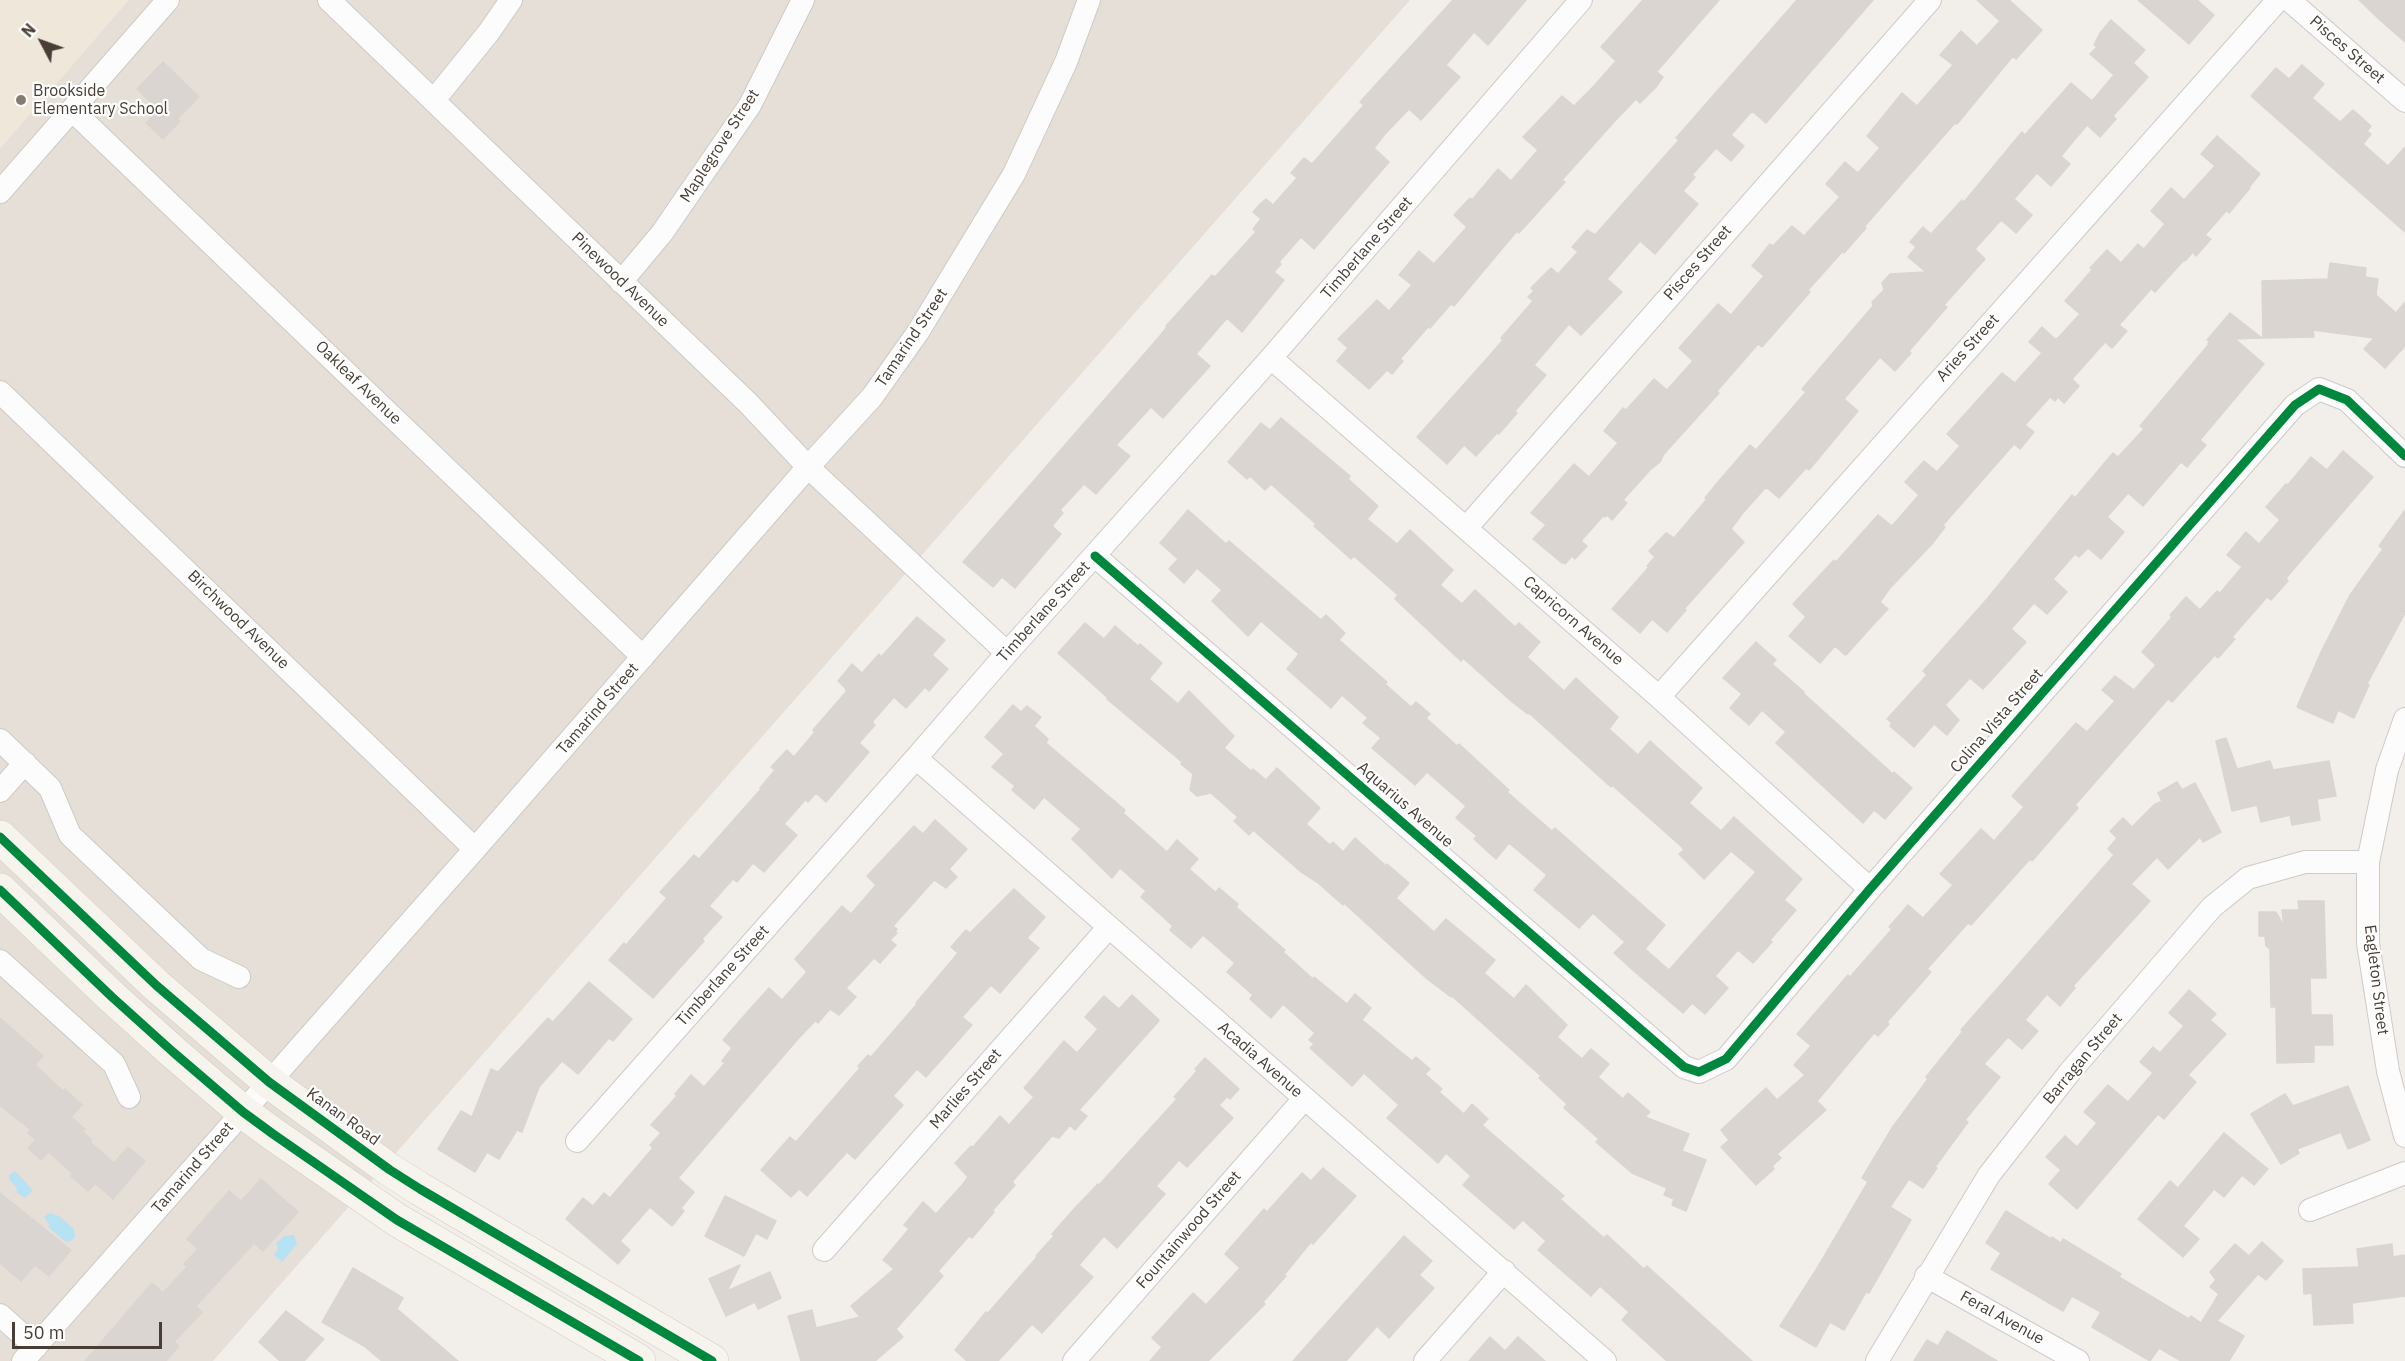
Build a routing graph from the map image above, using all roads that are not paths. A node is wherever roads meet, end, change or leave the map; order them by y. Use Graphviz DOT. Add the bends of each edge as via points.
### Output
graph roads {
  1 [pos="168,0"];
  2 [pos="329,0"];
  3 [pos="511,0"];
  4 [pos="803,0"];
  5 [pos="1089,0"];
  6 [pos="1581,0"];
  7 [pos="1930,0"];
  8 [pos="2278,0"];
  9 [pos="2289,0"];
  10 [pos="434,100"];
  11 [pos="2405,101"];
  12 [pos="72,110"];
  13 [pos="0,192"];
  14 [pos="621,282"];
  15 [pos="1271,358"];
  16 [pos="0,392"];
  17 [pos="2405,456"];
  18 [pos="808,467"];
  19 [pos="1467,527"];
  20 [pos="1095,556"];
  21 [pos="1007,652"];
  22 [pos="643,657"];
  23 [pos="1659,697"];
  24 [pos="2405,719"];
  25 [pos="0,740"];
  26 [pos="916,758"];
  27 [pos="25,763"];
  28 [pos="0,791"];
  29 [pos="0,837"];
  30 [pos="475,849"];
  31 [pos="2368,862"];
  32 [pos="1870,889"];
  33 [pos="0,890"];
  34 [pos="1108,928"];
  35 [pos="0,961"];
  36 [pos="239,977"];
  37 [pos="1699,1072"];
  38 [pos="269,1082"];
  39 [pos="129,1097"];
  40 [pos="1304,1099"];
  41 [pos="243,1112"];
  42 [pos="2405,1136"];
  43 [pos="577,1141"];
  44 [pos="2405,1173"];
  45 [pos="2310,1210"];
  46 [pos="824,1250"];
  47 [pos="1504,1271"];
  48 [pos="1926,1276"];
  49 [pos="0,1315"];
  50 [pos="29,1354"];
  51 [pos="639,1361"];
  52 [pos="712,1361"];
  53 [pos="1074,1361"];
  54 [pos="1425,1361"];
  55 [pos="1605,1361"];
  56 [pos="1877,1361"];
  57 [pos="2078,1361"];
  1 -- 12 [label="street"];
  2 -- 10 [label="street, Pinewood Avenue"];
  3 -- 10 [label="street"];
  4 -- 14 [label="street, Maplegrove Street" via="750,105 662,233"];
  5 -- 18 [label="street, Tamarind Street" via="1062,71 1014,174 947,286 872,397"];
  6 -- 15 [label="street, Timberlane Street"];
  7 -- 19 [label="street, Pisces Street"];
  8 -- 23 [label="street, Aries Street"];
  9 -- 11 [label="street, Pisces Street"];
  10 -- 14 [label="street, Pinewood Avenue"];
  12 -- 13 [label="street"];
  12 -- 22 [label="street, Oakleaf Avenue"];
  14 -- 18 [label="street, Pinewood Avenue" via="749,404"];
  15 -- 19 [label="street, Capricorn Avenue"];
  15 -- 20 [label="street, Timberlane Street"];
  16 -- 30 [label="street, Birchwood Avenue"];
  17 -- 32 [label="street, Colina Vista Street" via="2347,400 2319,389 2295,405"];
  18 -- 21 [label="street, Pinewood Avenue"];
  18 -- 22 [label="street, Tamarind Street"];
  19 -- 23 [label="street, Capricorn Avenue"];
  20 -- 21 [label="street, Timberlane Street"];
  20 -- 37 [label="street, Aquarius Avenue" via="1684,1067"];
  21 -- 26 [label="street, Timberlane Street"];
  22 -- 30 [label="street, Tamarind Street"];
  23 -- 32 [label="street, Capricorn Avenue"];
  24 -- 31 [label="street, Eagleton Street" via="2387,770"];
  25 -- 27 [label="street"];
  26 -- 34 [label="street, Acadia Avenue"];
  26 -- 43 [label="street, Timberlane Street"];
  27 -- 28 [label="street"];
  27 -- 36 [label="street" via="50,788 70,835 201,959"];
  29 -- 38 [label="main road, Kanan Road" via="157,986"];
  30 -- 38 [label="street, Tamarind Street"];
  31 -- 42 [label="street, Eagleton Street" via="2368,943 2388,1071"];
  31 -- 48 [label="street, Barragan Street" via="2306,862 2248,878 2212,907 2069,1073 1996,1166"];
  32 -- 37 [label="street, Colina Vista Street" via="1726,1059"];
  33 -- 41 [label="main road" via="112,997"];
  34 -- 40 [label="street, Acadia Avenue"];
  34 -- 46 [label="street, Marlies Street"];
  35 -- 39 [label="street" via="114,1064"];
  38 -- 41 [label="street, Tamarind Street"];
  38 -- 52 [label="main road, Kanan Road" via="420,1189"];
  40 -- 47 [label="street, Acadia Avenue"];
  40 -- 53 [label="street, Fountainwood Street"];
  41 -- 50 [label="street, Tamarind Street"];
  41 -- 51 [label="main road" via="397,1220"];
  44 -- 45 [label="street"];
  47 -- 54 [label="street"];
  47 -- 55 [label="street, Acadia Avenue"];
  48 -- 56 [label="street, Barragan Street"];
  48 -- 57 [label="street, Feral Avenue"];
  49 -- 50 [label="street"];
}
